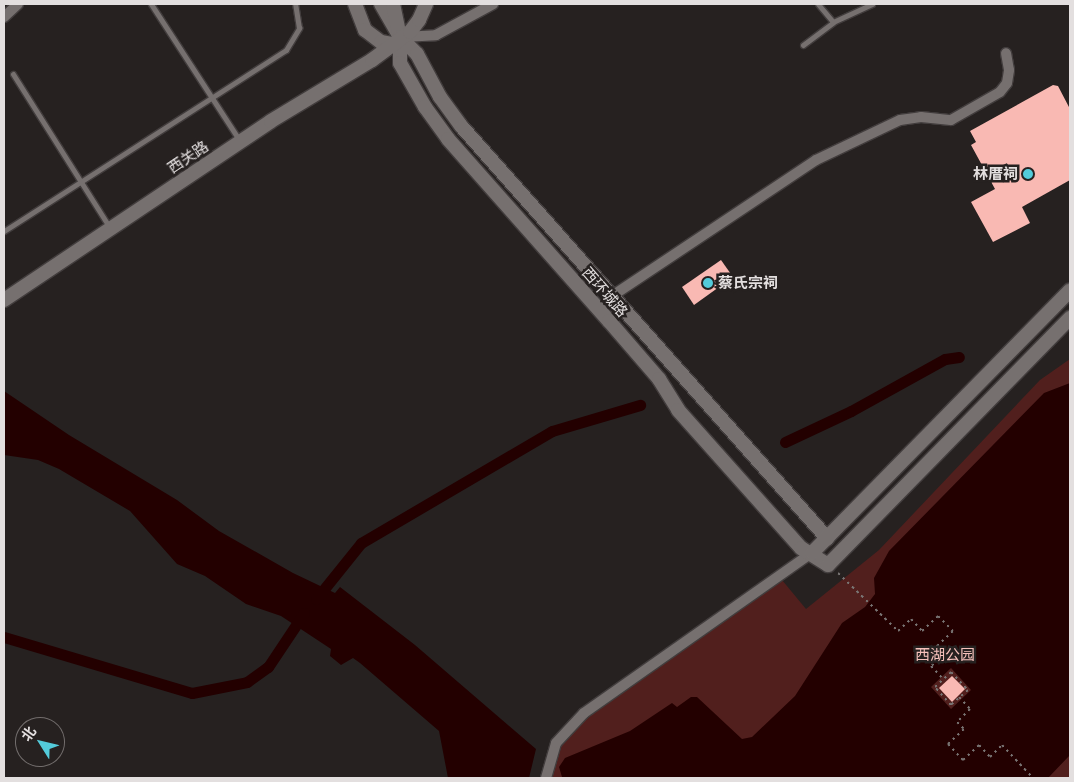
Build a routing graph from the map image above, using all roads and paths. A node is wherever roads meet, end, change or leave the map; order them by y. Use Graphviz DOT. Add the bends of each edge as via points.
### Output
graph roads {
  1 [pos="18,4"];
  2 [pos="150,4"];
  3 [pos="295,4"];
  4 [pos="355,4"];
  5 [pos="382,4"];
  6 [pos="393,4"];
  7 [pos="426,4"];
  8 [pos="493,4"];
  9 [pos="818,4"];
  10 [pos="872,4"];
  11 [pos="4,16"];
  12 [pos="833,22"];
  13 [pos="396,40"];
  14 [pos="803,45"];
  15 [pos="1006,53"];
  16 [pos="13,74"];
  17 [pos="212,98"];
  18 [pos="240,142"];
  19 [pos="81,182"];
  20 [pos="111,229"];
  21 [pos="4,231"];
  22 [pos="1070,290"];
  23 [pos="612,296"];
  24 [pos="4,300"];
  25 [pos="1070,318"];
  26 [pos="827,538"];
  27 [pos="812,553"];
  28 [pos="828,565"];
  29 [pos="943,679"];
  30 [pos="959,697"];
  31 [pos="546,778"];
  32 [pos="1033,778"];
  1 -- 11 [label="street"];
  2 -- 17 [label="lane"];
  3 -- 17 [label="lane" via="299,28 292,44"];
  4 -- 13 [label="main road" via="365,30 381,42"];
  5 -- 13 [label="main road, 西环城路"];
  6 -- 13 [label="main road, 西环城路"];
  7 -- 13 [label="main road, 西关路" via="420,20"];
  8 -- 13 [label="street" via="436,35"];
  9 -- 12 [label="lane"];
  10 -- 12 [label="lane"];
  12 -- 14 [label="lane"];
  13 -- 18 [label="main road, 西关路" via="372,60"];
  13 -- 23 [label="main road, 西环城路" via="417,54 440,97 462,127"];
  13 -- 27 [label="main road, 西环城路" via="400,62 424,107 448,138 609,321 658,379 678,410 801,548"];
  15 -- 23 [label="street" via="1007,83 1000,92 951,120 921,117 900,120 816,160"];
  16 -- 19 [label="lane"];
  17 -- 18 [label="lane"];
  17 -- 19 [label="lane"];
  18 -- 20 [label="main road, 西关路"];
  19 -- 20 [label="lane"];
  19 -- 21 [label="lane"];
  20 -- 24 [label="main road, 西关路"];
  22 -- 26 [label="main road"];
  23 -- 26 [label="main road, 西环城路"];
  25 -- 28 [label="main road"];
  26 -- 27 [label="main road"];
  27 -- 28 [label="main road, 西环城路"];
  27 -- 31 [label="street" via="584,713 556,743"];
  28 -- 29 [label="path" via="864,595 898,631 910,619 922,631 938,616 953,631 936,647 943,655 931,666"];
  29 -- 30 [label="path" via="935,687 951,705"];
  29 -- 30 [label="path" via="951,672 968,690"];
  30 -- 32 [label="path" via="970,709 957,722 964,729 948,744 962,760 979,745 990,757 1002,745"];
}
